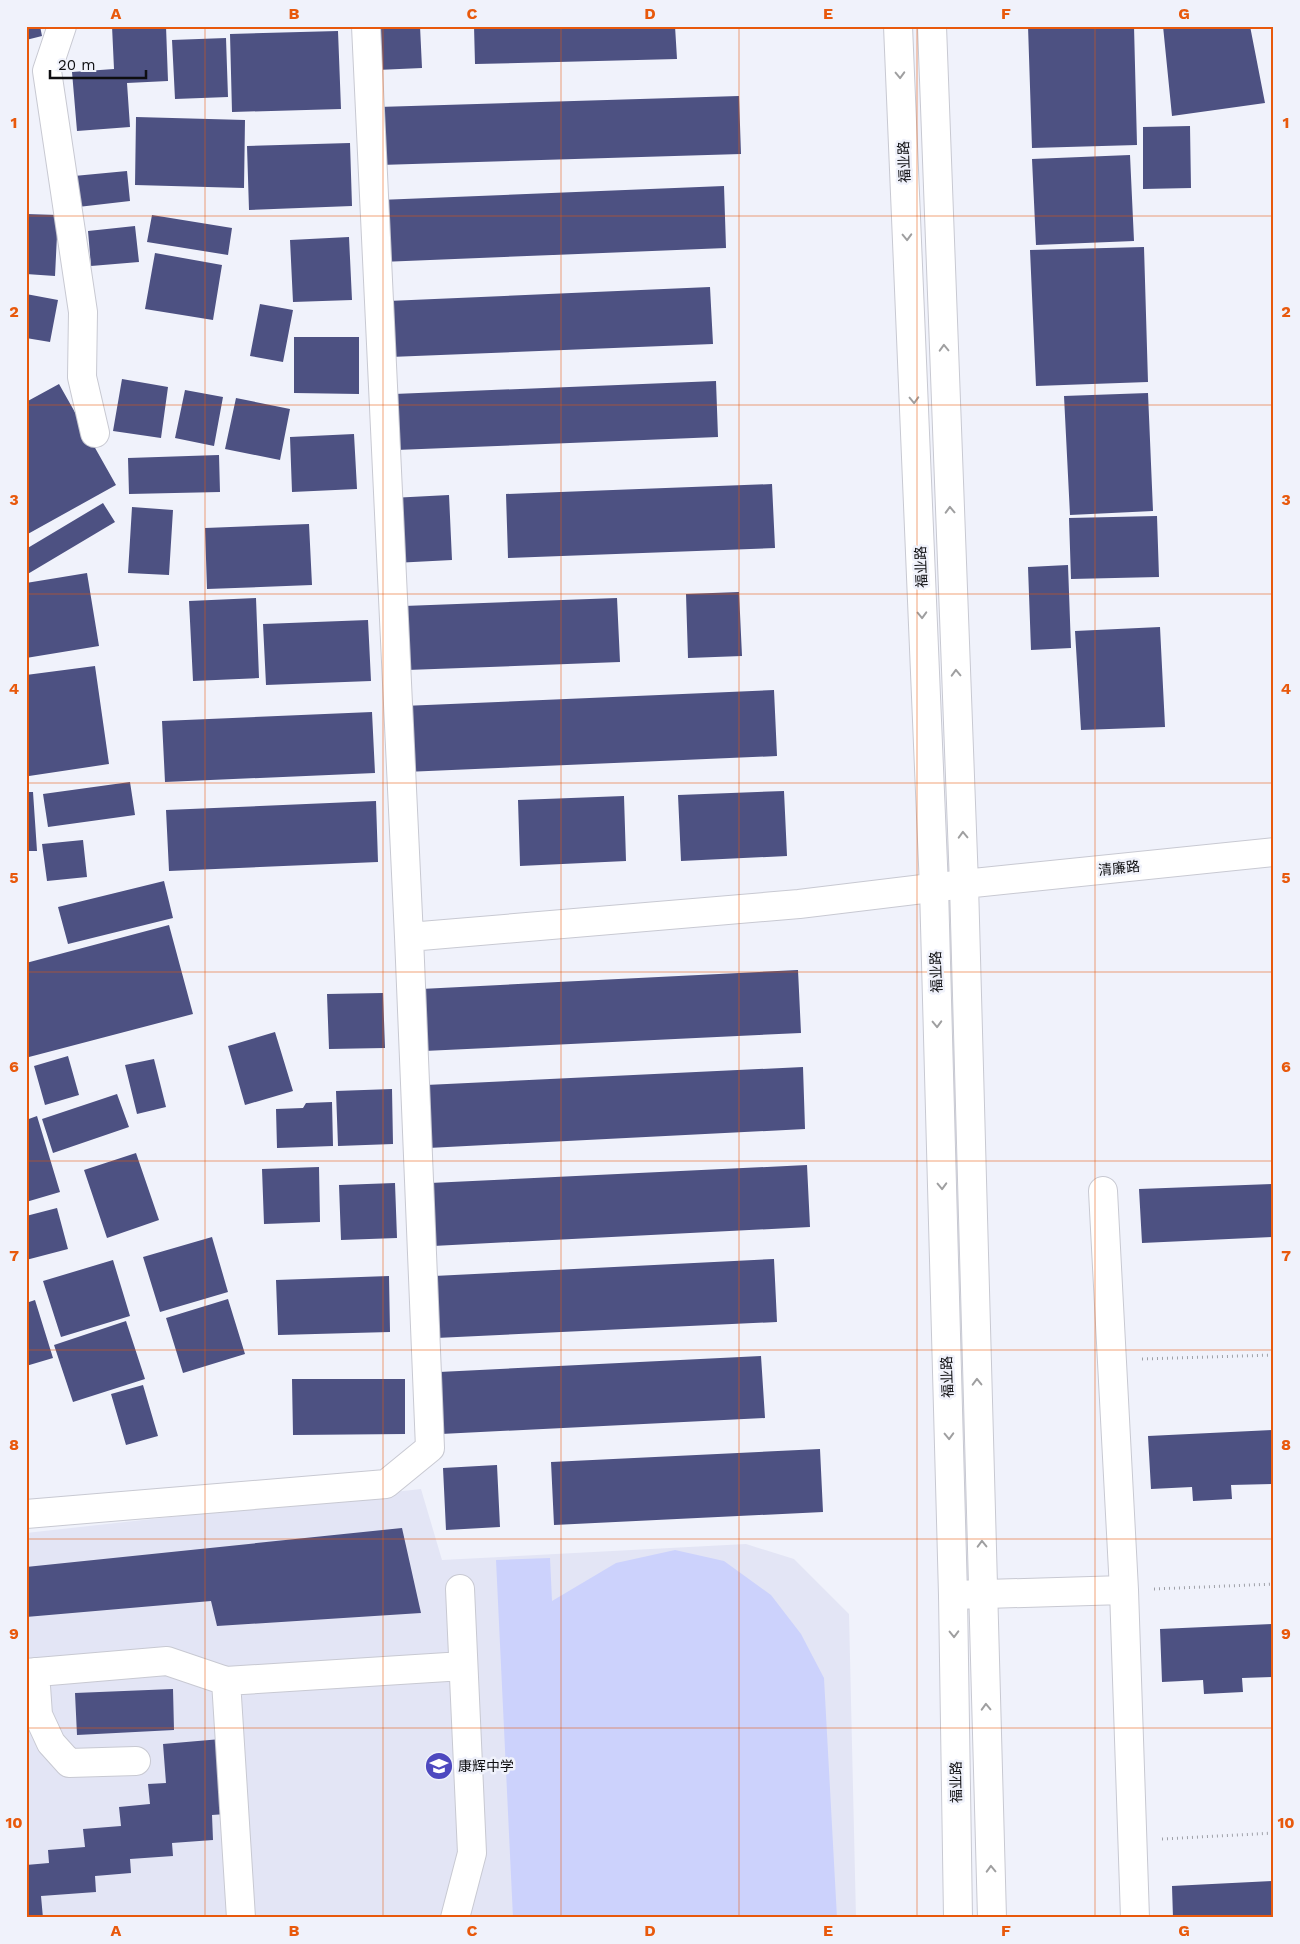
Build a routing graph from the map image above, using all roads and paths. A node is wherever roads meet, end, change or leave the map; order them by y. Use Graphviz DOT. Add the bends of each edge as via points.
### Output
graph roads {
  1 [pos="62,26"];
  2 [pos="366,26"];
  3 [pos="898,26"];
  4 [pos="932,26"];
  5 [pos="95,433"];
  6 [pos="1274,852"];
  7 [pos="964,884"];
  8 [pos="934,888"];
  9 [pos="409,937"];
  10 [pos="1103,1191"];
  11 [pos="1274,1355"];
  12 [pos="1111,1360"];
  13 [pos="26,1514"];
  14 [pos="1274,1584"];
  15 [pos="460,1588"];
  16 [pos="1124,1590"];
  17 [pos="953,1595"];
  18 [pos="983,1595"];
  19 [pos="463,1666"];
  20 [pos="30,1672"];
  21 [pos="226,1680"];
  22 [pos="136,1761"];
  23 [pos="1274,1834"];
  24 [pos="1132,1841"];
  25 [pos="241,1918"];
  26 [pos="455,1918"];
  27 [pos="958,1918"];
  28 [pos="992,1918"];
  29 [pos="1134,1918"];
  1 -- 5 [label="street" via="47,71 83,312 82,377"];
  2 -- 9 [label="street"];
  3 -- 8 [label="street, 福业路, one-way"];
  7 -- 4 [label="street, one-way"];
  6 -- 7 [label="street, 清廉路"];
  7 -- 8 [label="street, 清廉路"];
  18 -- 7 [label="street, one-way"];
  8 -- 9 [label="street, 清廉路" via="799,904"];
  8 -- 17 [label="street, 福业路, one-way"];
  9 -- 13 [label="street" via="430,1448 386,1484"];
  10 -- 12 [label="street"];
  11 -- 12 [label="path"];
  12 -- 16 [label="street"];
  14 -- 16 [label="path"];
  15 -- 19 [label="street"];
  16 -- 18 [label="street"];
  16 -- 24 [label="street"];
  17 -- 18 [label="street"];
  17 -- 27 [label="street, 福业路, one-way"];
  28 -- 18 [label="street, one-way"];
  19 -- 21 [label="street"];
  19 -- 26 [label="street" via="472,1853"];
  20 -- 21 [label="street" via="167,1661"];
  20 -- 22 [label="street" via="38,1715 51,1743 69,1763"];
  21 -- 25 [label="street"];
  23 -- 24 [label="path"];
  24 -- 29 [label="street"];
}
